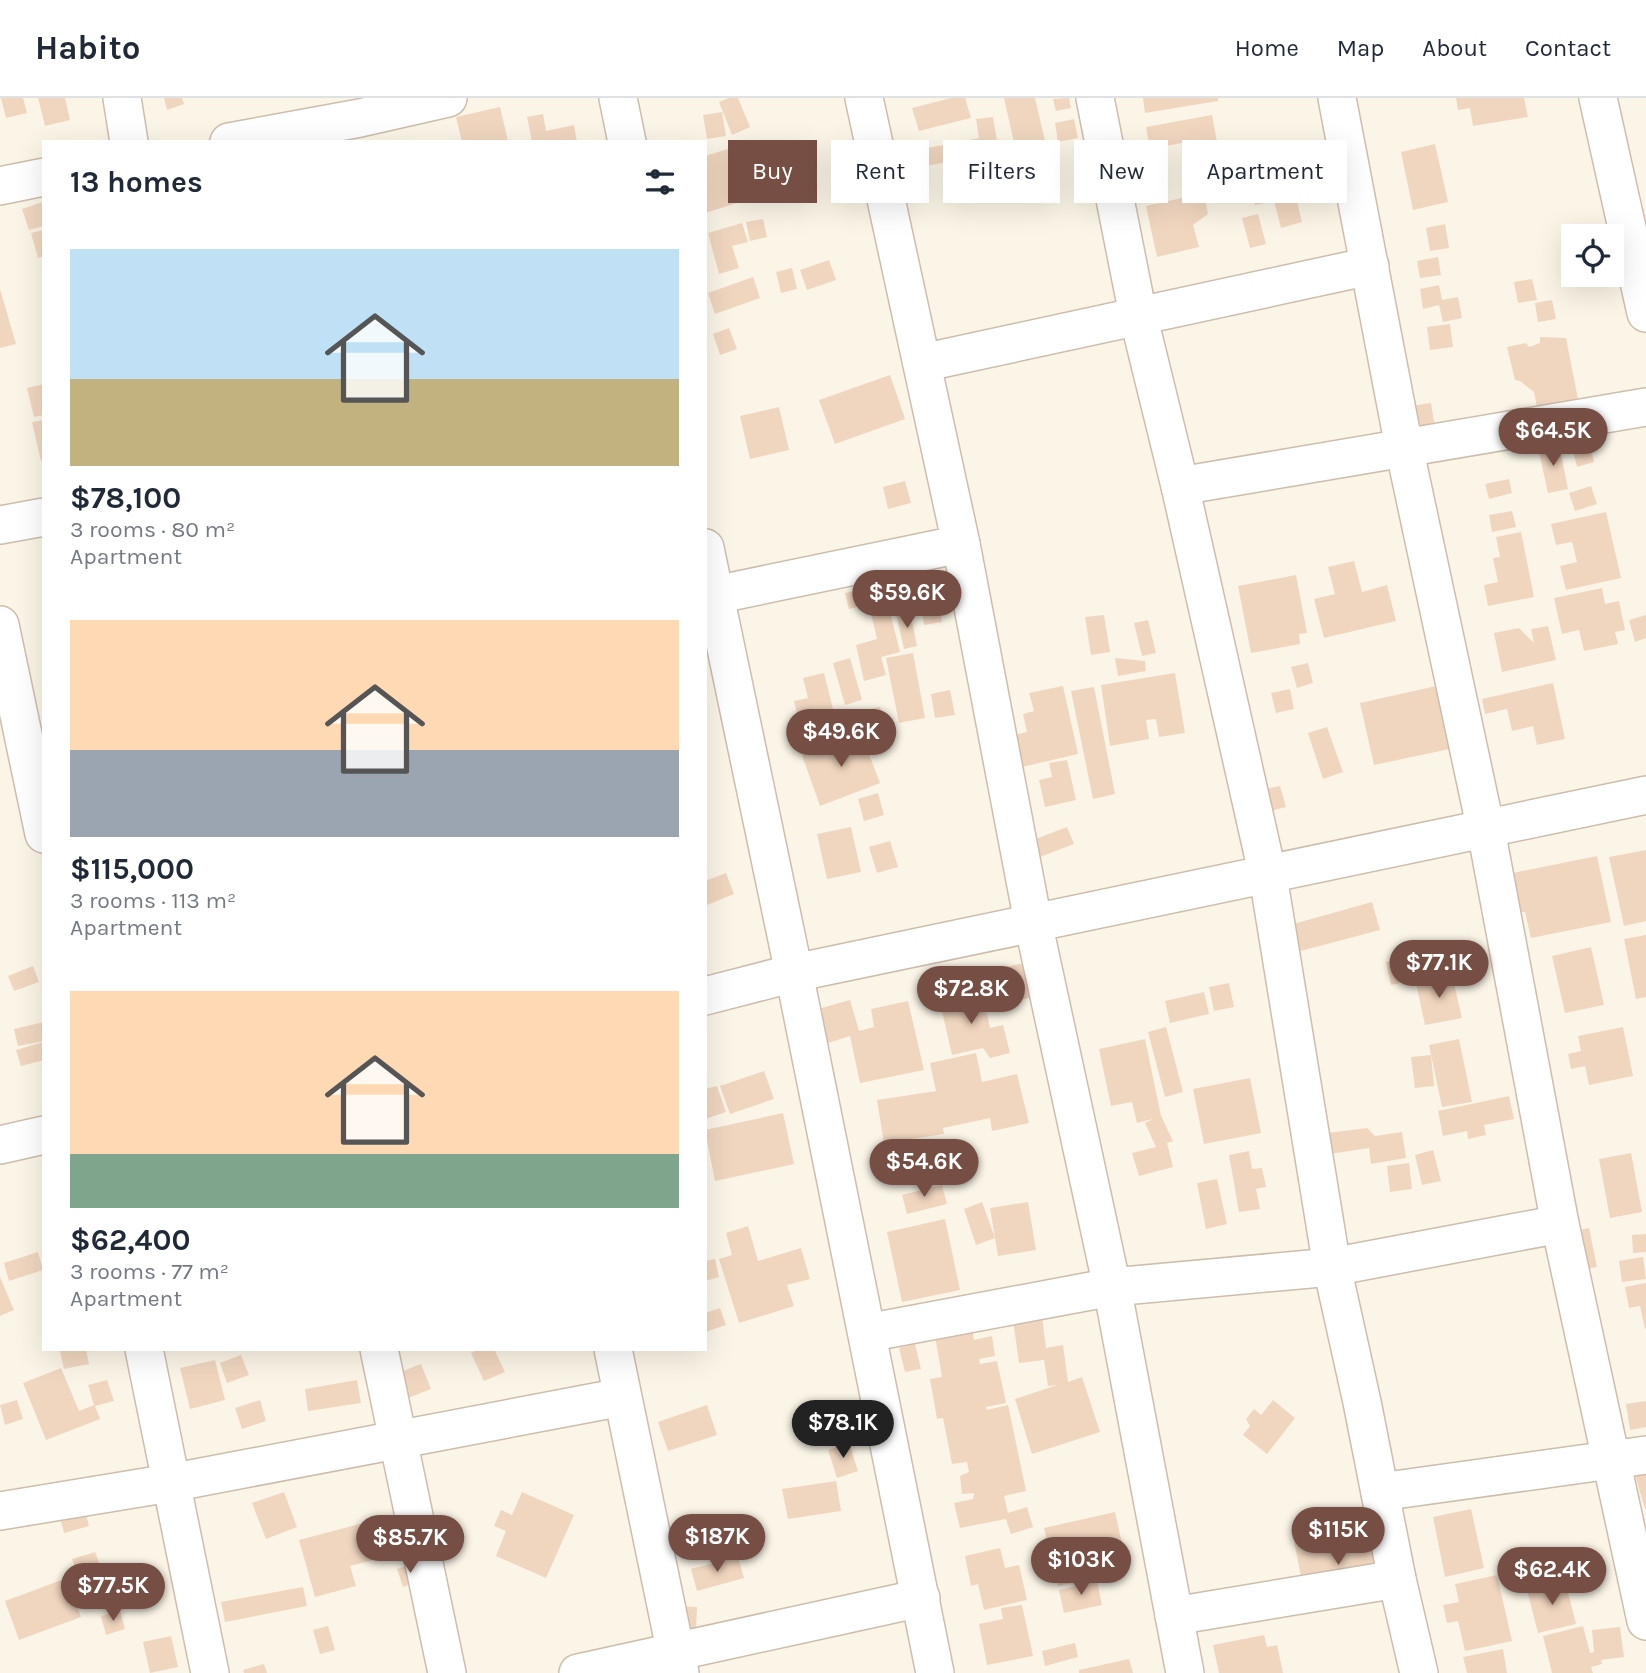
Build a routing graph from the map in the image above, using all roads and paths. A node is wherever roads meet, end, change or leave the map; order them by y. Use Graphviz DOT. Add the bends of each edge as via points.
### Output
graph roads {
  1 [pos="122,98"];
  2 [pos="448,98"];
  3 [pos="618,98"];
  4 [pos="864,98"];
  5 [pos="1095,98"];
  6 [pos="1337,98"];
  7 [pos="1598,98"];
  8 [pos="360,119"];
  9 [pos="129,140"];
  10 [pos="240,140"];
  11 [pos="627,140"];
  12 [pos="42,177"];
  13 [pos="0,186"];
  14 [pos="1370,266"];
  15 [pos="1646,313"];
  16 [pos="1138,315"];
  17 [pos="922,363"];
  18 [pos="1646,407"];
  19 [pos="1405,447"];
  20 [pos="1180,486"];
  21 [pos="42,517"];
  22 [pos="0,525"];
  23 [pos="961,544"];
  24 [pos="707,567"];
  25 [pos="710,596"];
  26 [pos="0,625"];
  27 [pos="39,784"];
  28 [pos="1646,795"];
  29 [pos="42,814"];
  30 [pos="1486,830"];
  31 [pos="1268,876"];
  32 [pos="1033,922"];
  33 [pos="794,973"];
  34 [pos="707,995"];
  35 [pos="42,1135"];
  36 [pos="0,1145"];
  37 [pos="1560,1224"];
  38 [pos="1332,1266"];
  39 [pos="1112,1287"];
  40 [pos="867,1333"];
  41 [pos="144,1351"];
  42 [pos="379,1351"];
  43 [pos="613,1351"];
  44 [pos="622,1397"];
  45 [pos="397,1440"];
  46 [pos="1629,1458"];
  47 [pos="170,1483"];
  48 [pos="1380,1492"];
  49 [pos="0,1511"];
  50 [pos="1397,1579"];
  51 [pos="921,1598"];
  52 [pos="1174,1616"];
  53 [pos="1646,1621"];
  54 [pos="678,1662"];
  55 [pos="210,1673"];
  56 [pos="447,1673"];
  57 [pos="578,1673"];
  58 [pos="935,1673"];
  59 [pos="1185,1673"];
  60 [pos="1419,1673"];
  1 -- 9 [label="street"];
  2 -- 8 [label="street"];
  3 -- 11 [label="street"];
  4 -- 17 [label="street"];
  5 -- 16 [label="street"];
  6 -- 14 [label="street"];
  7 -- 15 [label="street"];
  8 -- 10 [label="street"];
  12 -- 13 [label="street"];
  14 -- 16 [label="street"];
  14 -- 19 [label="street"];
  16 -- 17 [label="street"];
  16 -- 20 [label="street"];
  17 -- 23 [label="street"];
  18 -- 19 [label="street"];
  19 -- 20 [label="street"];
  19 -- 30 [label="street"];
  20 -- 31 [label="street"];
  21 -- 22 [label="street"];
  23 -- 25 [label="street"];
  23 -- 32 [label="street"];
  24 -- 25 [label="street"];
  25 -- 33 [label="street"];
  26 -- 27 [label="street"];
  27 -- 29 [label="street"];
  28 -- 30 [label="street"];
  30 -- 31 [label="street"];
  30 -- 37 [label="street"];
  31 -- 32 [label="street"];
  31 -- 38 [label="street"];
  32 -- 33 [label="street"];
  32 -- 39 [label="street"];
  33 -- 34 [label="street"];
  33 -- 40 [label="street"];
  35 -- 36 [label="street"];
  37 -- 38 [label="street"];
  37 -- 46 [label="street"];
  38 -- 39 [label="street"];
  38 -- 48 [label="street"];
  39 -- 40 [label="street"];
  39 -- 52 [label="street"];
  40 -- 51 [label="street"];
  41 -- 47 [label="street"];
  42 -- 45 [label="street"];
  43 -- 44 [label="street"];
  44 -- 45 [label="street"];
  44 -- 54 [label="street"];
  45 -- 47 [label="street"];
  45 -- 56 [label="street"];
  46 -- 48 [label="street"];
  46 -- 53 [label="street"];
  47 -- 49 [label="street"];
  47 -- 55 [label="street"];
  48 -- 50 [label="street"];
  50 -- 52 [label="street"];
  50 -- 60 [label="street"];
  51 -- 54 [label="street"];
  51 -- 58 [label="street"];
  52 -- 59 [label="street"];
  54 -- 57 [label="street"];
}
